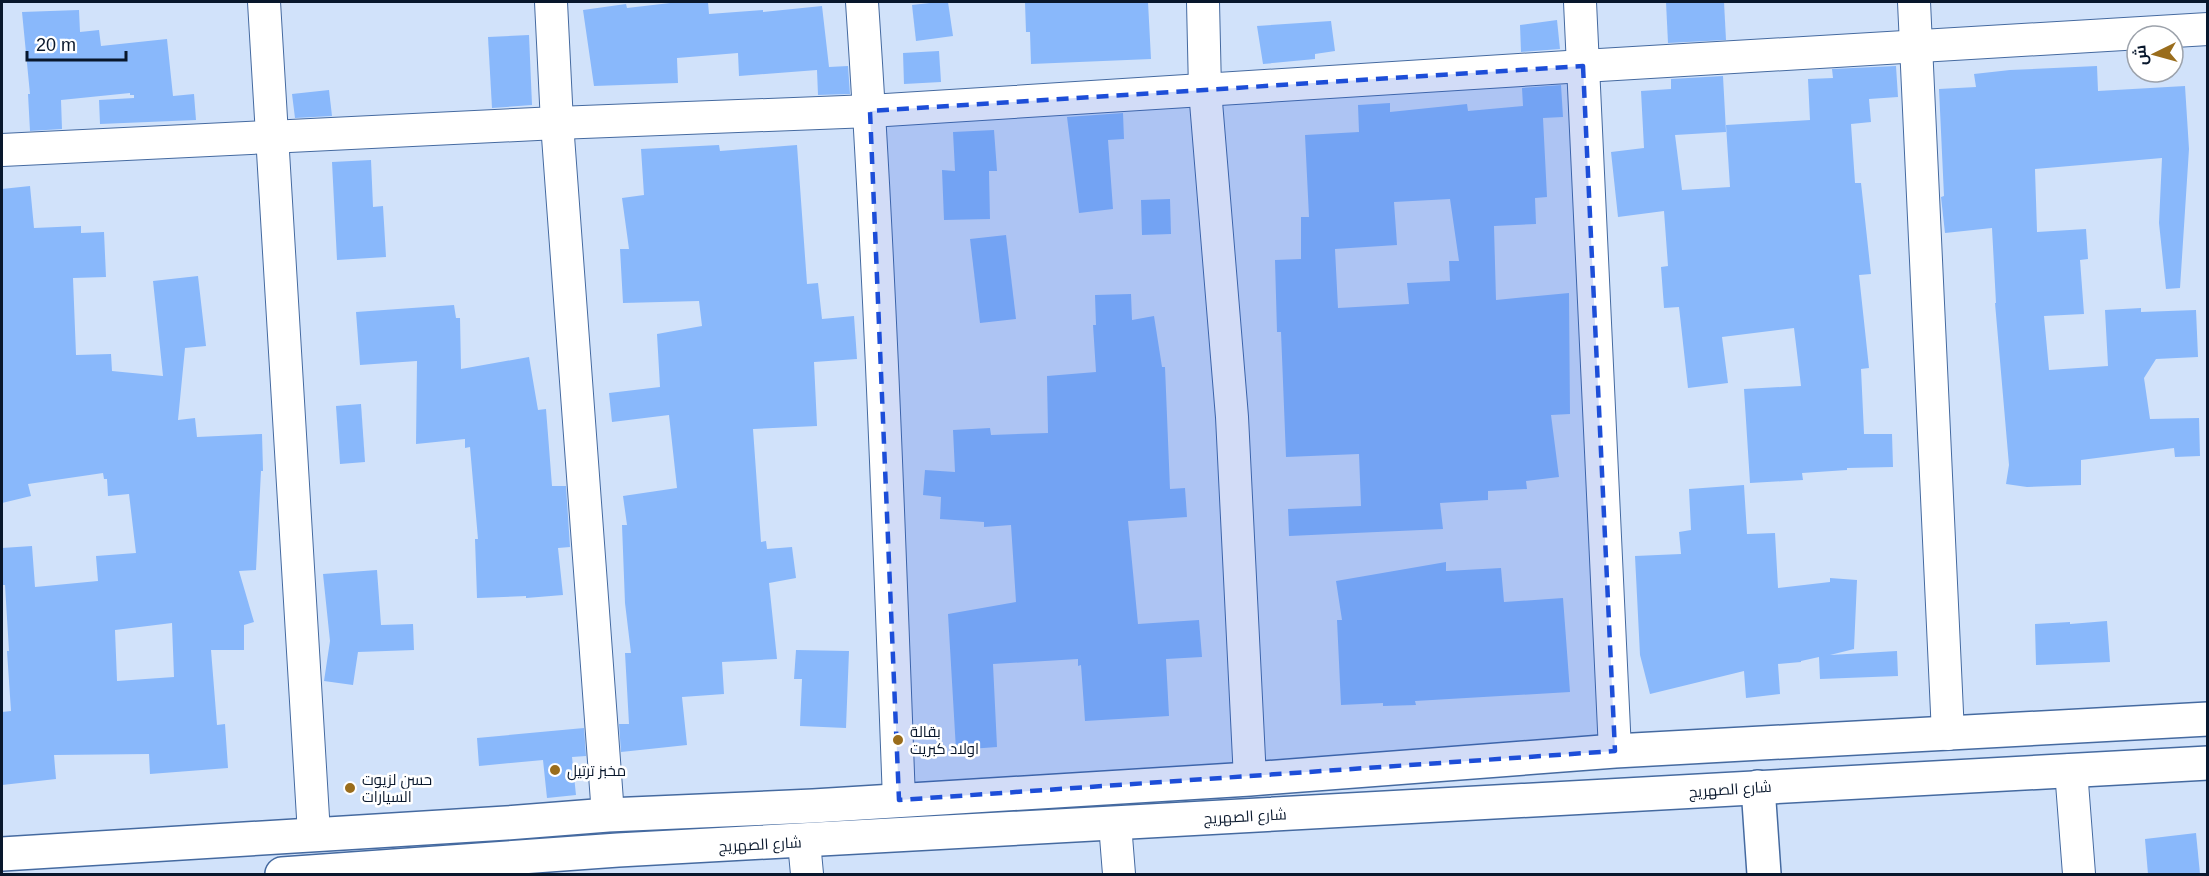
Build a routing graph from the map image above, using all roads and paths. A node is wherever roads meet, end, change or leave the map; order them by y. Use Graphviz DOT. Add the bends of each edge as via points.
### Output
graph roads {
  1 [pos="264,2"];
  2 [pos="551,2"];
  3 [pos="862,2"];
  4 [pos="1203,2"];
  5 [pos="1580,2"];
  6 [pos="1914,2"];
  7 [pos="2208,29"];
  8 [pos="1915,46"];
  9 [pos="1583,66"];
  10 [pos="1205,90"];
  11 [pos="870,111"];
  12 [pos="557,123"];
  13 [pos="272,139"];
  14 [pos="2,150"];
  15 [pos="2208,719"];
  16 [pos="1948,734"];
  17 [pos="1615,751"];
  18 [pos="2208,763"];
  19 [pos="2071,770"];
  20 [pos="1250,779"];
  21 [pos="1758,787"];
  22 [pos="899,800"];
  23 [pos="608,815"];
  24 [pos="1115,824"];
  25 [pos="314,834"];
  26 [pos="804,842"];
  27 [pos="2,854"];
  28 [pos="517,866"];
  29 [pos="282,874"];
  30 [pos="807,874"];
  31 [pos="1119,874"];
  32 [pos="1764,874"];
  33 [pos="2079,874"];
  1 -- 13 [label="street"];
  2 -- 12 [label="street"];
  3 -- 11 [label="street"];
  4 -- 10 [label="street"];
  5 -- 9 [label="street"];
  6 -- 8 [label="street"];
  7 -- 8 [label="street"];
  8 -- 9 [label="street"];
  8 -- 16 [label="street"];
  9 -- 10 [label="street"];
  9 -- 17 [label="street"];
  10 -- 11 [label="street"];
  10 -- 20 [label="street" via="1232,417"];
  11 -- 12 [label="street"];
  11 -- 22 [label="street"];
  12 -- 13 [label="street"];
  12 -- 23 [label="street"];
  13 -- 14 [label="street"];
  13 -- 25 [label="street"];
  15 -- 16 [label="main road"];
  16 -- 17 [label="main road"];
  17 -- 20 [label="main road"];
  18 -- 19 [label="main road, شارع الصهريج"];
  19 -- 21 [label="main road, شارع الصهريج"];
  19 -- 33 [label="street"];
  20 -- 22 [label="main road"];
  21 -- 24 [label="main road, شارع الصهريج"];
  21 -- 32 [label="main road"];
  22 -- 23 [label="main road"];
  23 -- 25 [label="main road"];
  24 -- 26 [label="main road, شارع الصهريج"];
  24 -- 31 [label="street"];
  25 -- 27 [label="main road"];
  26 -- 28 [label="main road, شارع الصهريج"];
  26 -- 30 [label="street"];
  28 -- 29 [label="main road, شارع الصهريج"];
}
